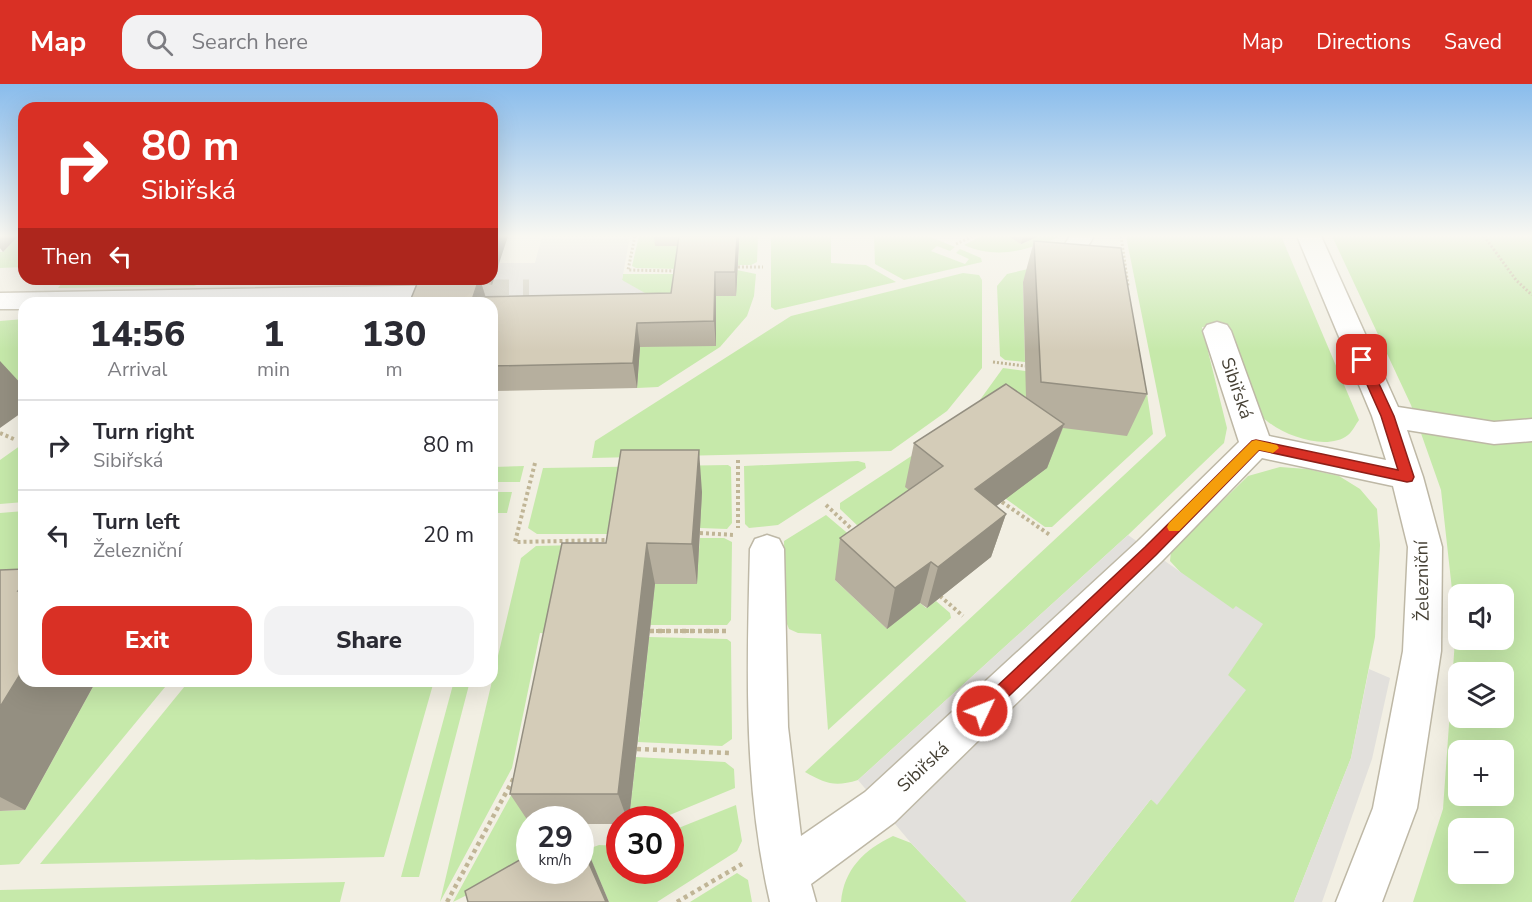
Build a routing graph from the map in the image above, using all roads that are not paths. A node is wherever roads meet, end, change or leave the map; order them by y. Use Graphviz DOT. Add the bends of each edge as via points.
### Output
graph roads {
  1 [pos="1326,274"];
  2 [pos="482,293"];
  3 [pos="268,297"];
  4 [pos="0,302"];
  5 [pos="18,302"];
  6 [pos="1217,332"];
  7 [pos="1388,416"];
  8 [pos="1532,430"];
  9 [pos="1256,445"];
  10 [pos="1407,477"];
  11 [pos="767,549"];
  12 [pos="777,878"];
  13 [pos="1359,902"];
  1 -- 7 [label="street, Železniční"];
  2 -- 3 [label="street"];
  4 -- 5 [label="street"];
  6 -- 9 [label="street, Sibiřská"];
  7 -- 8 [label="street" via="1494,433"];
  7 -- 10 [label="street, Železniční"];
  9 -- 10 [label="street"];
  9 -- 12 [label="street, Sibiřská" via="880,807"];
  10 -- 13 [label="street, Železniční" via="1425,547 1422,651 1395,808"];
  11 -- 12 [label="street" via="767,751"];
}
